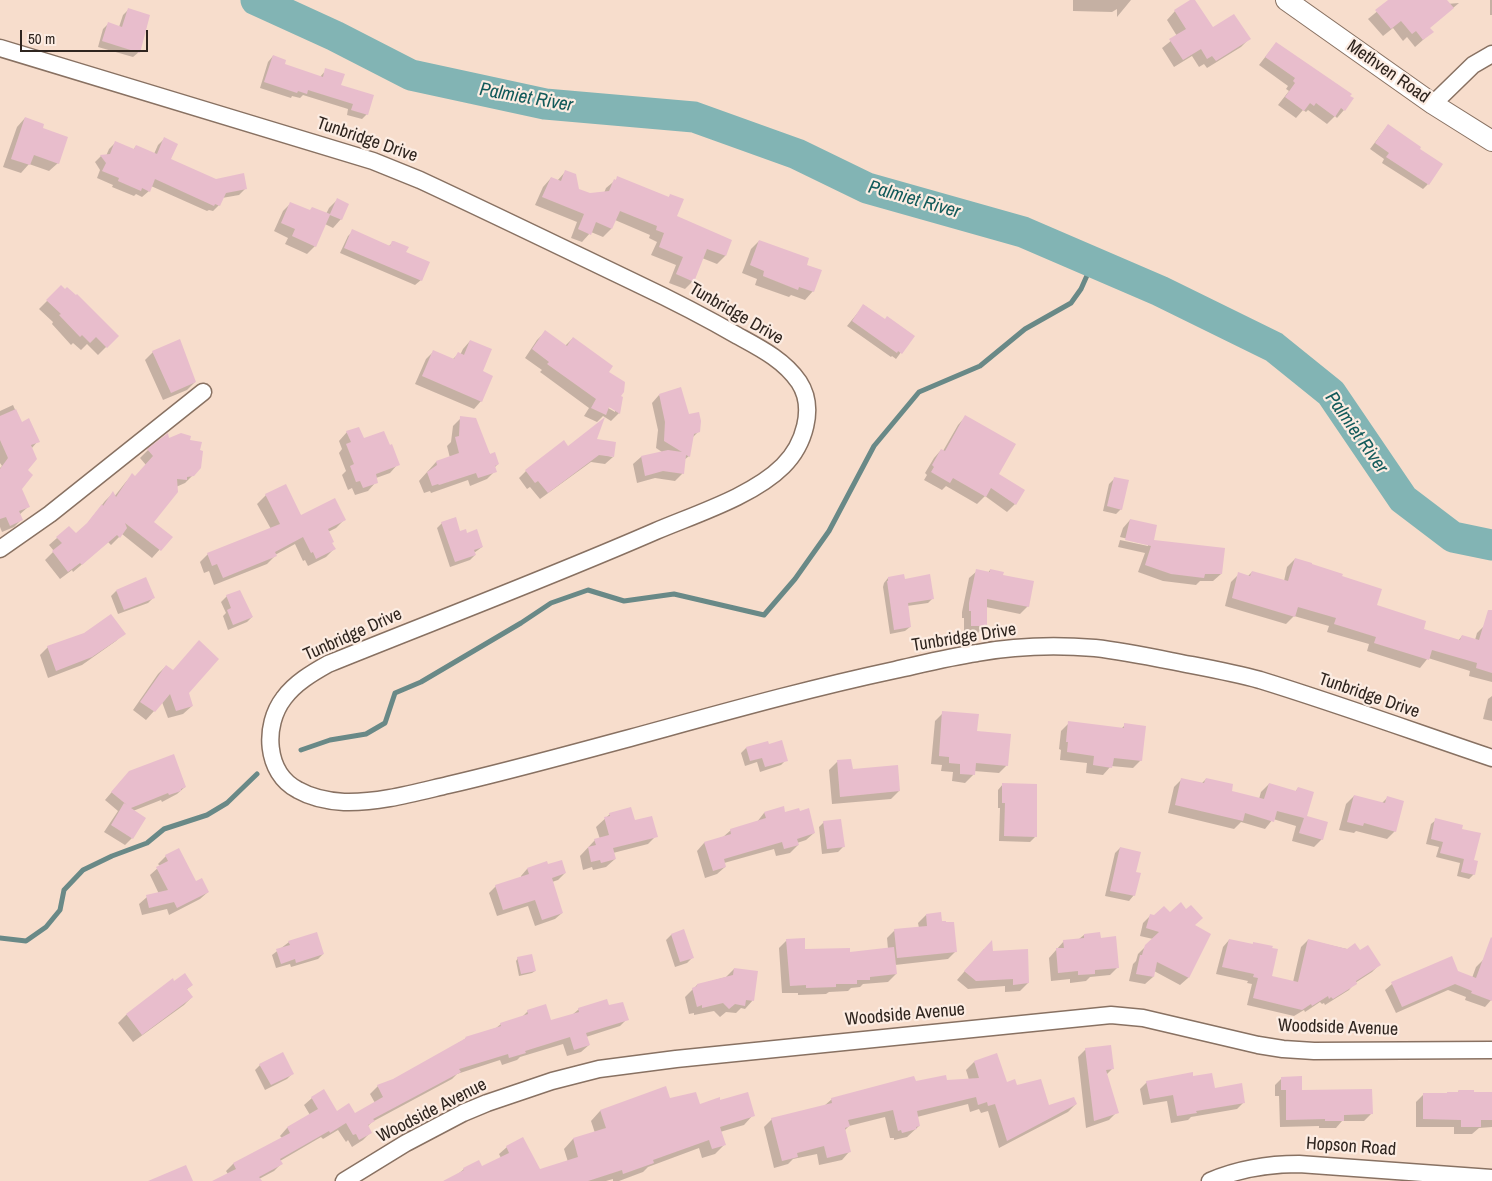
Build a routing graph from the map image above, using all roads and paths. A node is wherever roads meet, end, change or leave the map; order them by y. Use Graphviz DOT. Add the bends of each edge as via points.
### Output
graph roads {
  1 [pos="1286,0"];
  2 [pos="0,48"];
  3 [pos="1492,54"];
  4 [pos="1433,104"];
  5 [pos="1492,141"];
  6 [pos="202,392"];
  7 [pos="0,549"];
  8 [pos="1492,758"];
  9 [pos="1492,1050"];
  10 [pos="1492,1178"];
  11 [pos="344,1181"];
  12 [pos="1210,1181"];
  1 -- 4 [label="street, Methven Road"];
  2 -- 8 [label="street, Tunbridge Drive" via="373,161 420,180 702,315 772,356 799,381 805,394 808,403 802,438 782,468 764,482 622,546 328,664 295,686 276,712 270,742 279,773 291,787 307,795 346,802 402,796 499,774 856,678 976,653 1058,647 1134,654 1257,679"];
  3 -- 4 [label="street" via="1473,65"];
  4 -- 5 [label="street, Methven Road"];
  6 -- 7 [label="street" via="50,514"];
  9 -- 11 [label="street, Woodside Avenue" via="1314,1051 1258,1045 1143,1018 1111,1014 676,1058 552,1081 487,1103 406,1144"];
  10 -- 12 [label="street, Hopson Road" via="1273,1164"];
}
